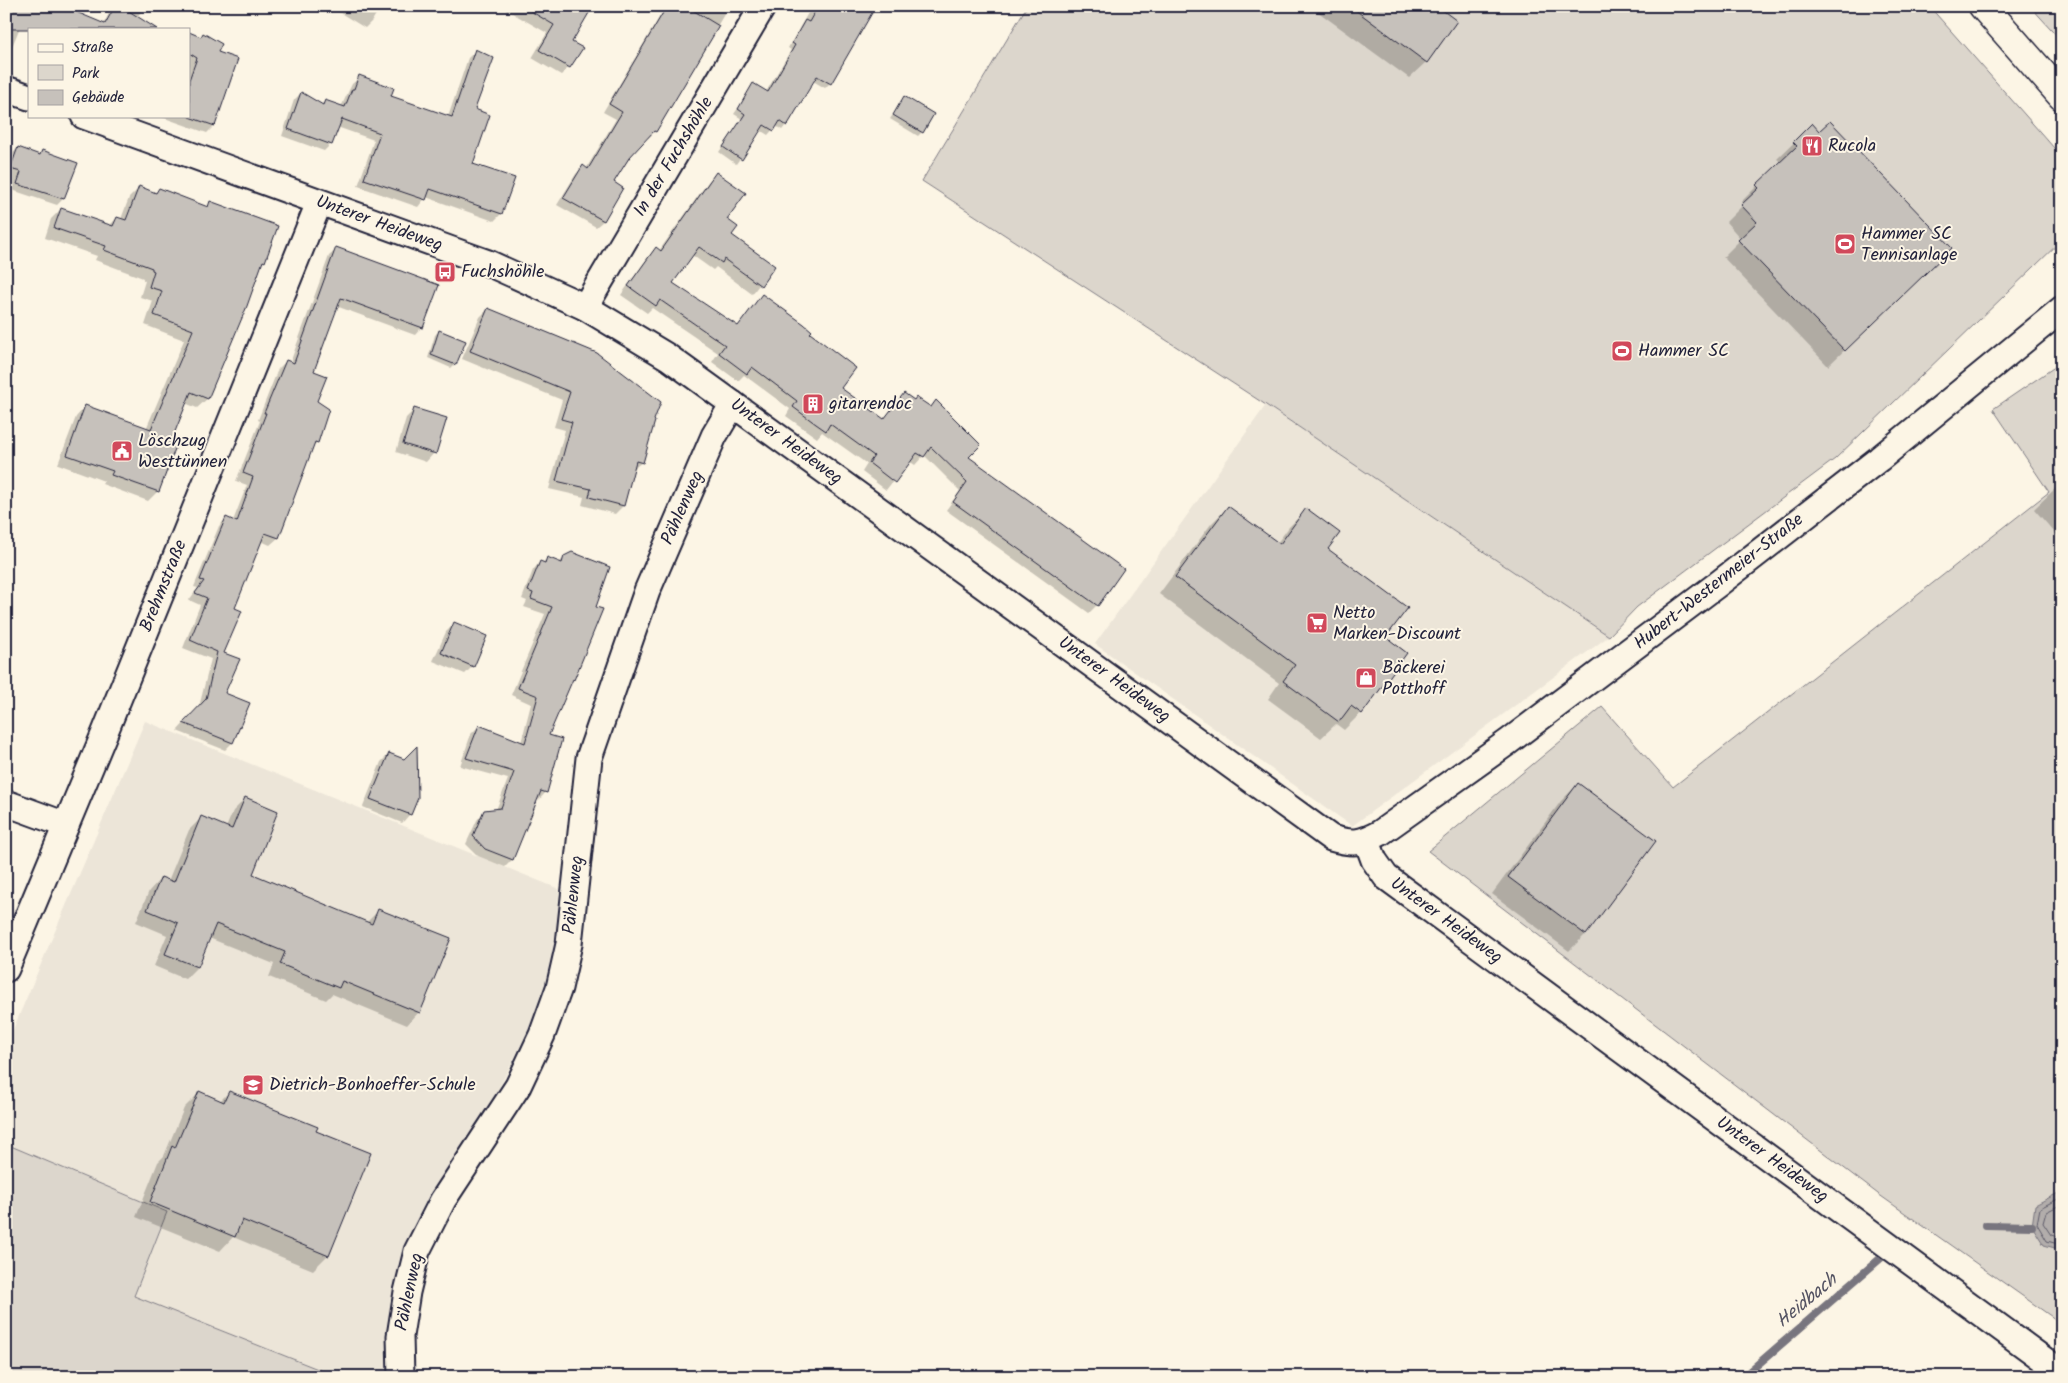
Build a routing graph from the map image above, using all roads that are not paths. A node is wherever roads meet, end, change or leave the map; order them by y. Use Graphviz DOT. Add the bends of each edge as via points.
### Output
graph roads {
  1 [pos="764,6"];
  2 [pos="1983,6"];
  3 [pos="6,89"];
  4 [pos="2062,96"];
  5 [pos="28,97"];
  6 [pos="89,118"];
  7 [pos="319,202"];
  8 [pos="584,308"];
  9 [pos="2062,309"];
  10 [pos="733,404"];
  11 [pos="6,803"];
  12 [pos="66,825"];
  13 [pos="1366,841"];
  14 [pos="6,969"];
  15 [pos="2062,1373"];
  16 [pos="401,1377"];
  1 -- 8 [label="street, In der Fuchshöhle"];
  2 -- 4 [label="main road"];
  3 -- 5 [label="street"];
  6 -- 7 [label="street, Unterer Heideweg"];
  7 -- 8 [label="street, Unterer Heideweg" via="488,263"];
  7 -- 12 [label="street, Brehmstraße"];
  8 -- 10 [label="street, Unterer Heideweg" via="668,357"];
  9 -- 13 [label="street, Hubert-Westermeier-Straße" via="1718,584 1508,742"];
  10 -- 13 [label="street, Unterer Heideweg" via="1331,838 1350,843"];
  10 -- 16 [label="street, Pählenweg" via="714,436 647,591 589,758 569,944 559,988 542,1035 518,1086 443,1200 417,1251 400,1336"];
  11 -- 12 [label="street"];
  12 -- 14 [label="street, Brehmstraße"];
  13 -- 15 [label="street, Unterer Heideweg" via="1386,877"];
}
